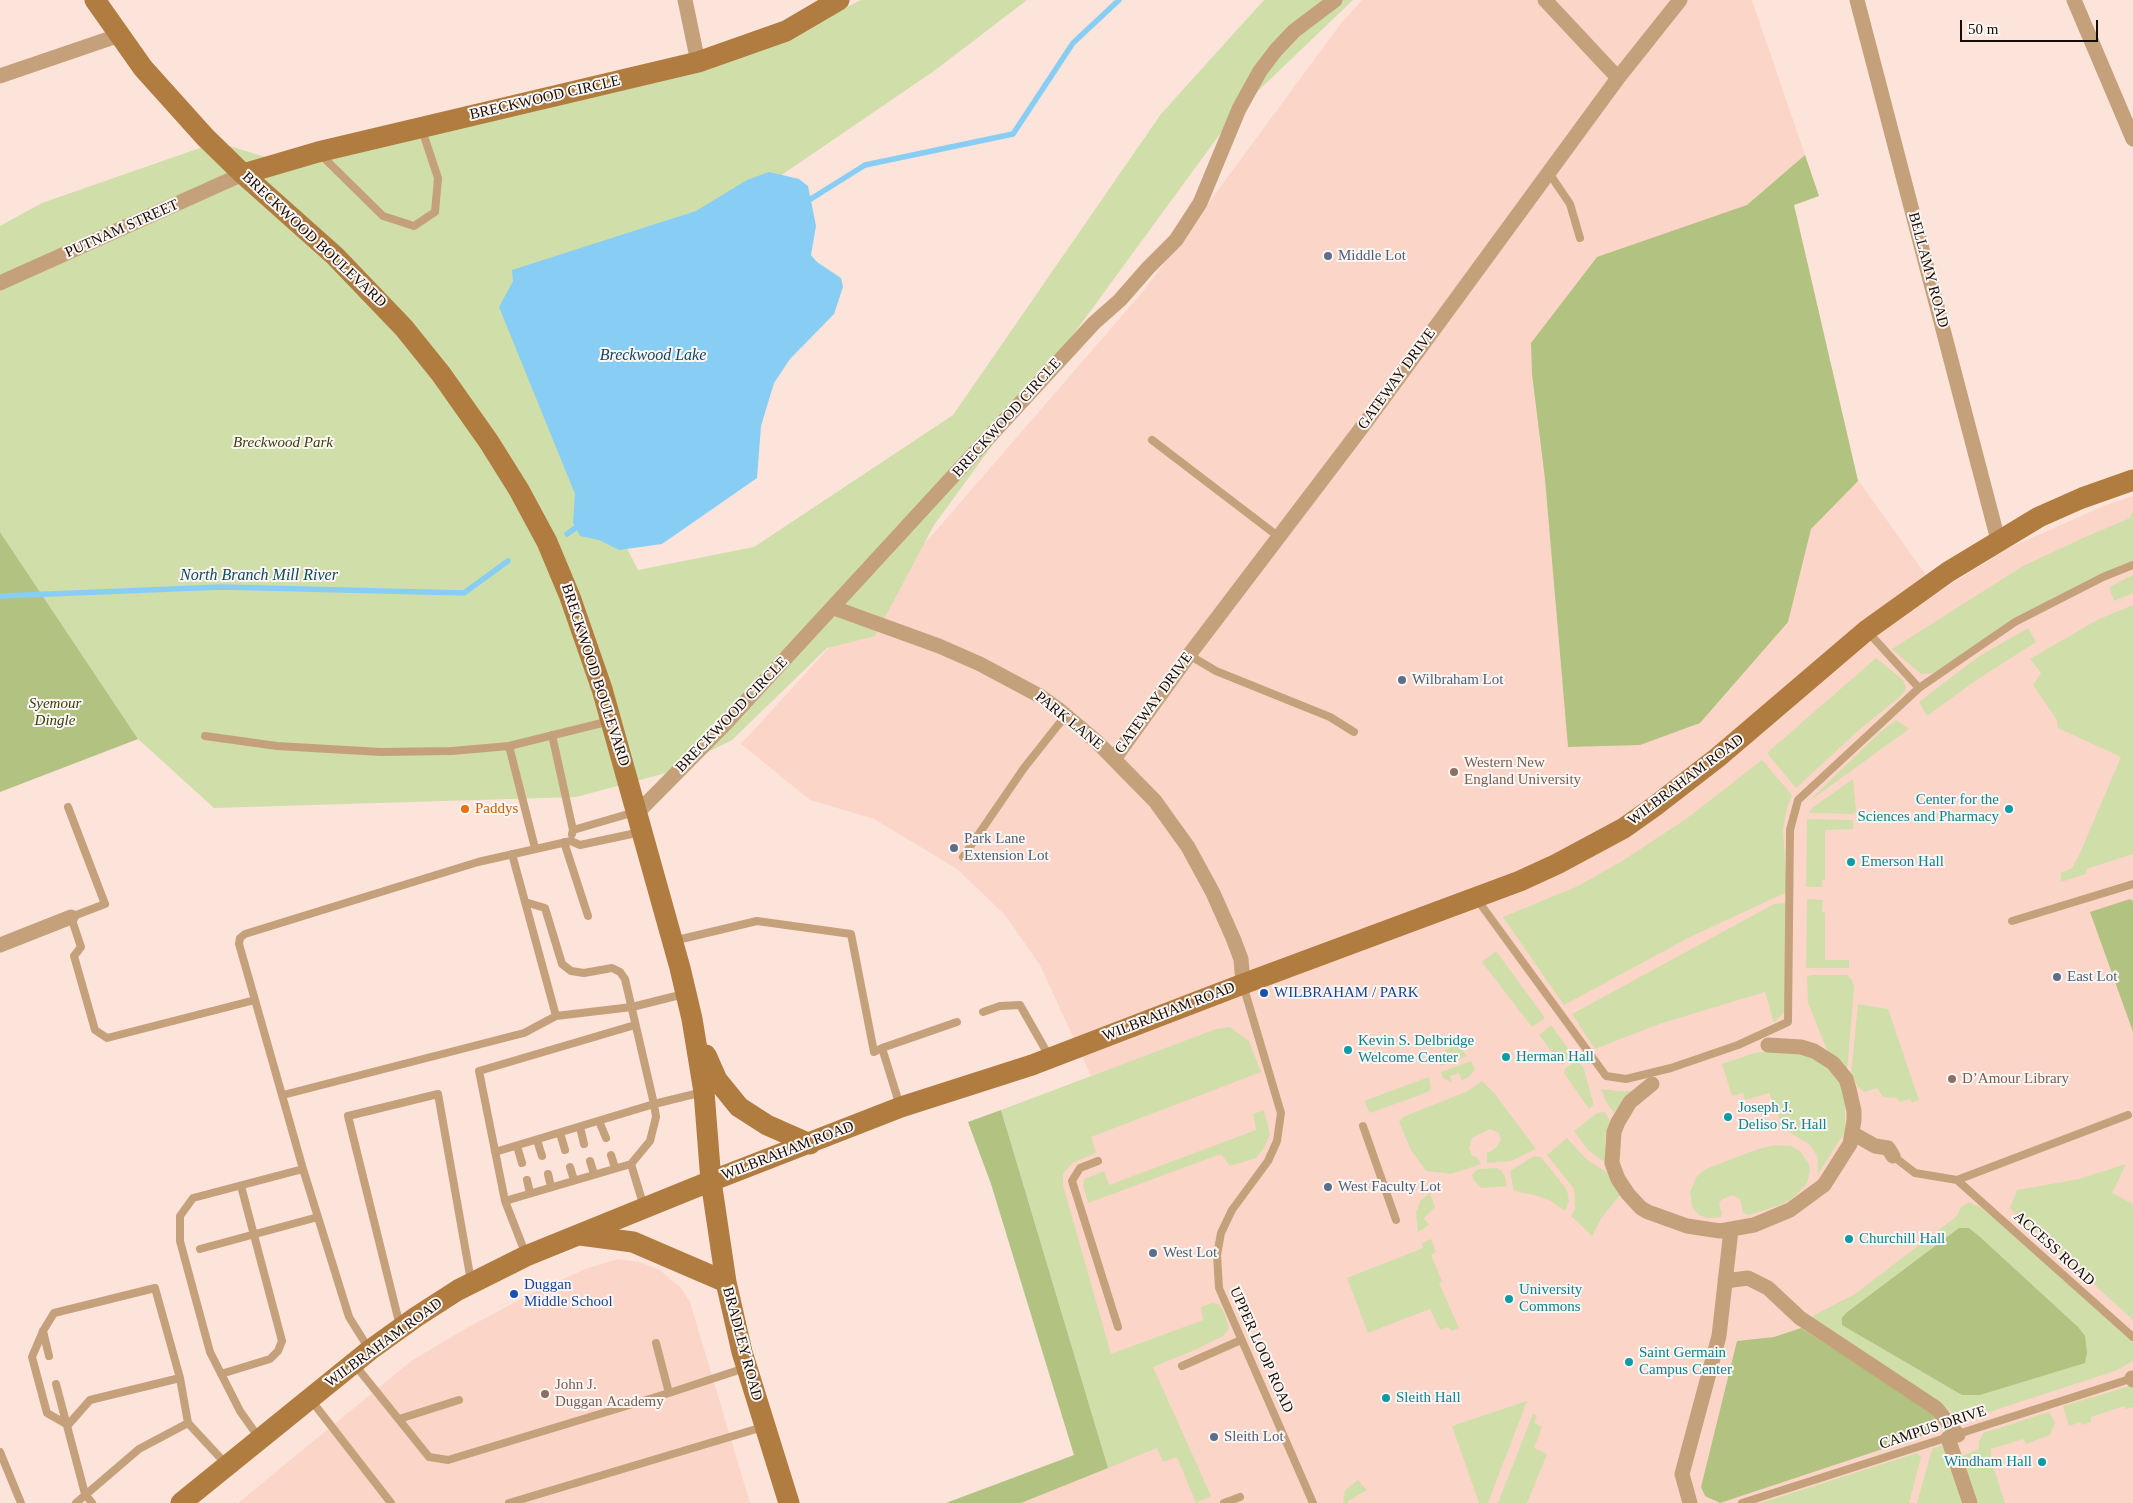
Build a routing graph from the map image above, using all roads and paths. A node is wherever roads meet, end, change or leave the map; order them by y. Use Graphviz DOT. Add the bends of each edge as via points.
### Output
graph roads {
  1 [pos="95,0"];
  2 [pos="685,0"];
  3 [pos="840,0"];
  4 [pos="1335,0"];
  5 [pos="1545,0"];
  6 [pos="1680,0"];
  7 [pos="1857,0"];
  8 [pos="2074,0"];
  9 [pos="120,35"];
  10 [pos="698,62"];
  11 [pos="0,76"];
  12 [pos="1618,78"];
  13 [pos="421,126"];
  14 [pos="2133,138"];
  15 [pos="318,152"];
  16 [pos="1549,173"];
  17 [pos="243,174"];
  18 [pos="1580,238"];
  19 [pos="0,283"];
  20 [pos="1152,440"];
  21 [pos="2133,480"];
  22 [pos="1279,536"];
  23 [pos="1998,540"];
  24 [pos="2133,565"];
  25 [pos="834,608"];
  26 [pos="1867,630"];
  27 [pos="1189,655"];
  28 [pos="1919,688"];
  29 [pos="1066,715"];
  30 [pos="612,721"];
  31 [pos="1354,732"];
  32 [pos="552,735"];
  33 [pos="205,736"];
  34 [pos="509,746"];
  35 [pos="1114,759"];
  36 [pos="68,807"];
  37 [pos="641,822"];
  38 [pos="573,830"];
  39 [pos="568,841"];
  40 [pos="534,848"];
  41 [pos="512,854"];
  42 [pos="963,857"];
  43 [pos="2133,884"];
  44 [pos="1476,897"];
  45 [pos="525,902"];
  46 [pos="588,916"];
  47 [pos="71,917"];
  48 [pos="2012,921"];
  49 [pos="673,941"];
  50 [pos="0,945"];
  51 [pos="1242,984"];
  52 [pos="687,994"];
  53 [pos="256,1000"];
  54 [pos="632,1007"];
  55 [pos="983,1012"];
  56 [pos="556,1016"];
  57 [pos="957,1022"];
  58 [pos="636,1025"];
  59 [pos="694,1027"];
  60 [pos="1768,1045"];
  61 [pos="882,1048"];
  62 [pos="1050,1058"];
  63 [pos="1652,1084"];
  64 [pos="704,1092"];
  65 [pos="283,1095"];
  66 [pos="654,1104"];
  67 [pos="901,1108"];
  68 [pos="2128,1115"];
  69 [pos="599,1121"];
  70 [pos="1364,1126"];
  71 [pos="580,1127"];
  72 [pos="1852,1132"];
  73 [pos="560,1133"];
  74 [pos="606,1138"];
  75 [pos="537,1140"];
  76 [pos="584,1144"];
  77 [pos="810,1144"];
  78 [pos="518,1146"];
  79 [pos="565,1150"];
  80 [pos="496,1152"];
  81 [pos="611,1155"];
  82 [pos="542,1156"];
  83 [pos="1893,1156"];
  84 [pos="590,1161"];
  85 [pos="522,1162"];
  86 [pos="1098,1162"];
  87 [pos="631,1164"];
  88 [pos="570,1167"];
  89 [pos="615,1168"];
  90 [pos="304,1169"];
  91 [pos="548,1174"];
  92 [pos="594,1174"];
  93 [pos="527,1180"];
  94 [pos="574,1180"];
  95 [pos="1957,1180"];
  96 [pos="711,1181"];
  97 [pos="241,1186"];
  98 [pos="552,1187"];
  99 [pos="530,1193"];
  100 [pos="505,1201"];
  101 [pos="644,1207"];
  102 [pos="318,1217"];
  103 [pos="1396,1220"];
  104 [pos="1731,1230"];
  105 [pos="254,1234"];
  106 [pos="580,1234"];
  107 [pos="200,1250"];
  108 [pos="526,1256"];
  109 [pos="1725,1281"];
  110 [pos="726,1282"];
  111 [pos="472,1283"];
  112 [pos="1118,1327"];
  113 [pos="400,1328"];
  114 [pos="43,1331"];
  115 [pos="2133,1337"];
  116 [pos="1241,1340"];
  117 [pos="656,1343"];
  118 [pos="49,1356"];
  119 [pos="362,1357"];
  120 [pos="1182,1366"];
  121 [pos="746,1367"];
  122 [pos="221,1374"];
  123 [pos="180,1378"];
  124 [pos="2133,1379"];
  125 [pos="56,1384"];
  126 [pos="669,1393"];
  127 [pos="310,1398"];
  128 [pos="458,1400"];
  129 [pos="399,1419"];
  130 [pos="188,1423"];
  131 [pos="68,1425"];
  132 [pos="765,1426"];
  133 [pos="1953,1436"];
  134 [pos="260,1439"];
  135 [pos="0,1452"];
  136 [pos="227,1466"];
  137 [pos="85,1494"];
  138 [pos="1240,1496"];
  139 [pos="21,1503"];
  140 [pos="76,1503"];
  141 [pos="92,1503"];
  142 [pos="182,1503"];
  143 [pos="391,1503"];
  144 [pos="509,1503"];
  145 [pos="788,1503"];
  146 [pos="1224,1503"];
  147 [pos="1313,1503"];
  148 [pos="1690,1503"];
  149 [pos="1742,1503"];
  150 [pos="1970,1503"];
  1 -- 9 [label="main road, BRECKWOOD BOULEVARD"];
  2 -- 10 [label="street"];
  3 -- 10 [label="main road, BRECKWOOD CIRCLE" via="786,30"];
  4 -- 25 [label="street, BRECKWOOD CIRCLE" via="1294,31 1260,71 1239,109 1200,203 1176,240 1094,323"];
  5 -- 12 [label="street"];
  6 -- 12 [label="street, GATEWAY DRIVE"];
  7 -- 23 [label="street, BELLAMY ROAD"];
  8 -- 14 [label="street"];
  9 -- 11 [label="street"];
  9 -- 17 [label="main road, BRECKWOOD BOULEVARD" via="172,101"];
  10 -- 13 [label="main road, BRECKWOOD CIRCLE"];
  12 -- 16 [label="street, GATEWAY DRIVE"];
  13 -- 15 [label="main road, BRECKWOOD CIRCLE"];
  13 -- 15 [label="lane" via="438,178 435,212 414,226 383,216"];
  15 -- 17 [label="main road, BRECKWOOD CIRCLE"];
  16 -- 18 [label="lane" via="1570,204"];
  16 -- 22 [label="street, GATEWAY DRIVE"];
  17 -- 19 [label="street, PUTNAM STREET"];
  17 -- 30 [label="main road, BRECKWOOD BOULEVARD" via="370,290 417,344 474,419 519,490 546,542 581,625"];
  20 -- 22 [label="lane"];
  21 -- 23 [label="main road, WILBRAHAM ROAD" via="2054,510"];
  22 -- 27 [label="street, GATEWAY DRIVE"];
  23 -- 26 [label="main road, WILBRAHAM ROAD"];
  24 -- 28 [label="lane" via="2103,576 2015,622"];
  25 -- 29 [label="street, PARK LANE" via="980,664 1040,696"];
  25 -- 37 [label="street, BRECKWOOD CIRCLE" via="726,723"];
  26 -- 28 [label="lane"];
  26 -- 44 [label="main road, WILBRAHAM ROAD" via="1718,758 1641,817 1557,864"];
  27 -- 31 [label="lane" via="1216,671 1330,717"];
  27 -- 35 [label="street, GATEWAY DRIVE"];
  28 -- 44 [label="lane" via="1798,800 1790,830 1788,1022 1738,1045 1671,1068 1626,1079 1606,1076"];
  29 -- 35 [label="street, PARK LANE"];
  29 -- 42 [label="lane" via="1024,768"];
  30 -- 32 [label="lane"];
  30 -- 37 [label="main road, BRECKWOOD BOULEVARD"];
  32 -- 34 [label="lane"];
  32 -- 38 [label="lane"];
  33 -- 34 [label="lane" via="277,746 381,752"];
  34 -- 40 [label="lane"];
  35 -- 51 [label="street, PARK LANE" via="1160,808 1201,869 1241,959"];
  36 -- 47 [label="lane" via="104,904"];
  37 -- 38 [label="lane"];
  37 -- 39 [label="lane" via="580,846"];
  37 -- 49 [label="main road, BRECKWOOD BOULEVARD"];
  38 -- 39 [label="lane"];
  39 -- 40 [label="lane"];
  39 -- 46 [label="lane"];
  40 -- 41 [label="lane"];
  41 -- 45 [label="lane"];
  41 -- 53 [label="lane" via="245,934 239,944"];
  43 -- 48 [label="lane"];
  44 -- 51 [label="main road, WILBRAHAM ROAD"];
  45 -- 54 [label="lane" via="545,908 562,964 571,971 584,973 612,968 620,972"];
  45 -- 56 [label="lane"];
  47 -- 50 [label="street"];
  47 -- 53 [label="lane" via="81,947 74,956 95,1030 107,1038"];
  49 -- 52 [label="main road, BRECKWOOD BOULEVARD"];
  49 -- 61 [label="lane" via="757,921 851,934 874,1052"];
  51 -- 62 [label="main road, WILBRAHAM ROAD"];
  51 -- 116 [label="lane, UPPER LOOP ROAD" via="1281,1113 1277,1140 1268,1161 1232,1210 1221,1233 1217,1255 1219,1288"];
  52 -- 54 [label="lane"];
  52 -- 59 [label="main road, BRECKWOOD BOULEVARD"];
  53 -- 65 [label="lane"];
  54 -- 56 [label="lane"];
  54 -- 58 [label="lane"];
  55 -- 62 [label="lane" via="1000,1006 1020,1005"];
  56 -- 65 [label="lane" via="524,1033"];
  57 -- 61 [label="lane"];
  58 -- 66 [label="lane"];
  58 -- 80 [label="lane" via="480,1071"];
  59 -- 64 [label="main road, BRECKWOOD BOULEVARD"];
  59 -- 77 [label="main road" via="717,1080 739,1107 767,1126"];
  60 -- 72 [label="street" via="1801,1047 1833,1063 1850,1089 1854,1110"];
  61 -- 67 [label="lane"];
  62 -- 67 [label="main road, WILBRAHAM ROAD"];
  63 -- 104 [label="street" via="1630,1102 1614,1132 1612,1163 1618,1179 1634,1202 1648,1212 1699,1229"];
  64 -- 66 [label="lane"];
  64 -- 96 [label="main road, BRECKWOOD BOULEVARD"];
  65 -- 90 [label="lane"];
  66 -- 69 [label="lane"];
  66 -- 87 [label="lane" via="656,1116 650,1141"];
  67 -- 77 [label="main road, WILBRAHAM ROAD"];
  68 -- 95 [label="lane"];
  69 -- 71 [label="lane"];
  69 -- 74 [label="lane"];
  70 -- 103 [label="lane"];
  71 -- 73 [label="lane"];
  71 -- 76 [label="lane"];
  72 -- 83 [label="street" via="1875,1146 1888,1148"];
  72 -- 104 [label="street" via="1850,1144 1831,1175 1813,1194 1773,1218"];
  73 -- 75 [label="lane"];
  73 -- 79 [label="lane"];
  75 -- 78 [label="lane"];
  75 -- 82 [label="lane"];
  77 -- 96 [label="main road, WILBRAHAM ROAD"];
  78 -- 80 [label="lane"];
  78 -- 85 [label="lane"];
  80 -- 100 [label="lane"];
  81 -- 89 [label="lane"];
  83 -- 95 [label="lane" via="1915,1173"];
  84 -- 92 [label="lane"];
  86 -- 112 [label="lane" via="1080,1168 1072,1181"];
  87 -- 89 [label="lane"];
  87 -- 101 [label="lane"];
  88 -- 94 [label="lane"];
  89 -- 92 [label="lane"];
  90 -- 97 [label="lane"];
  90 -- 102 [label="lane"];
  91 -- 98 [label="lane"];
  92 -- 94 [label="lane"];
  93 -- 99 [label="lane"];
  94 -- 98 [label="lane"];
  95 -- 115 [label="lane, ACCESS ROAD"];
  96 -- 101 [label="main road, WILBRAHAM ROAD"];
  96 -- 110 [label="main road, BRADLEY ROAD"];
  97 -- 105 [label="lane"];
  97 -- 122 [label="lane" via="193,1198 180,1216 180,1241 210,1352"];
  98 -- 99 [label="lane"];
  99 -- 100 [label="lane"];
  100 -- 108 [label="lane"];
  101 -- 106 [label="main road, WILBRAHAM ROAD"];
  102 -- 105 [label="lane"];
  102 -- 119 [label="lane"];
  104 -- 109 [label="street"];
  105 -- 107 [label="lane"];
  105 -- 122 [label="lane" via="282,1341 278,1352 270,1359"];
  106 -- 108 [label="main road, WILBRAHAM ROAD"];
  106 -- 110 [label="main road" via="633,1242"];
  108 -- 111 [label="main road, WILBRAHAM ROAD"];
  109 -- 133 [label="street" via="1748,1278 1768,1288 1800,1318 1936,1408"];
  109 -- 148 [label="street" via="1719,1336 1682,1474"];
  110 -- 121 [label="main road, BRADLEY ROAD"];
  111 -- 113 [label="main road, WILBRAHAM ROAD"];
  111 -- 113 [label="lane" via="438,1094 348,1116"];
  113 -- 119 [label="main road, WILBRAHAM ROAD"];
  114 -- 118 [label="lane"];
  114 -- 123 [label="lane" via="54,1312 155,1288"];
  114 -- 131 [label="lane" via="32,1357 47,1413"];
  116 -- 120 [label="lane"];
  116 -- 147 [label="lane, UPPER LOOP ROAD"];
  117 -- 126 [label="lane"];
  119 -- 127 [label="main road, WILBRAHAM ROAD"];
  119 -- 129 [label="lane"];
  121 -- 126 [label="lane"];
  121 -- 132 [label="main road, BRADLEY ROAD"];
  122 -- 134 [label="lane" via="240,1411"];
  123 -- 130 [label="lane"];
  123 -- 131 [label="lane" via="90,1400"];
  124 -- 133 [label="lane, CAMPUS DRIVE"];
  125 -- 131 [label="lane"];
  126 -- 129 [label="lane" via="448,1460 429,1457"];
  127 -- 134 [label="main road, WILBRAHAM ROAD"];
  127 -- 143 [label="lane"];
  128 -- 129 [label="lane"];
  130 -- 136 [label="lane"];
  130 -- 137 [label="lane" via="139,1450"];
  131 -- 137 [label="lane"];
  132 -- 144 [label="lane"];
  132 -- 145 [label="main road, BRADLEY ROAD"];
  133 -- 149 [label="lane, CAMPUS DRIVE"];
  133 -- 150 [label="street"];
  134 -- 136 [label="main road, WILBRAHAM ROAD"];
  135 -- 139 [label="lane"];
  136 -- 142 [label="main road, WILBRAHAM ROAD"];
  137 -- 140 [label="lane"];
  137 -- 141 [label="lane"];
  138 -- 146 [label="lane"];
}
